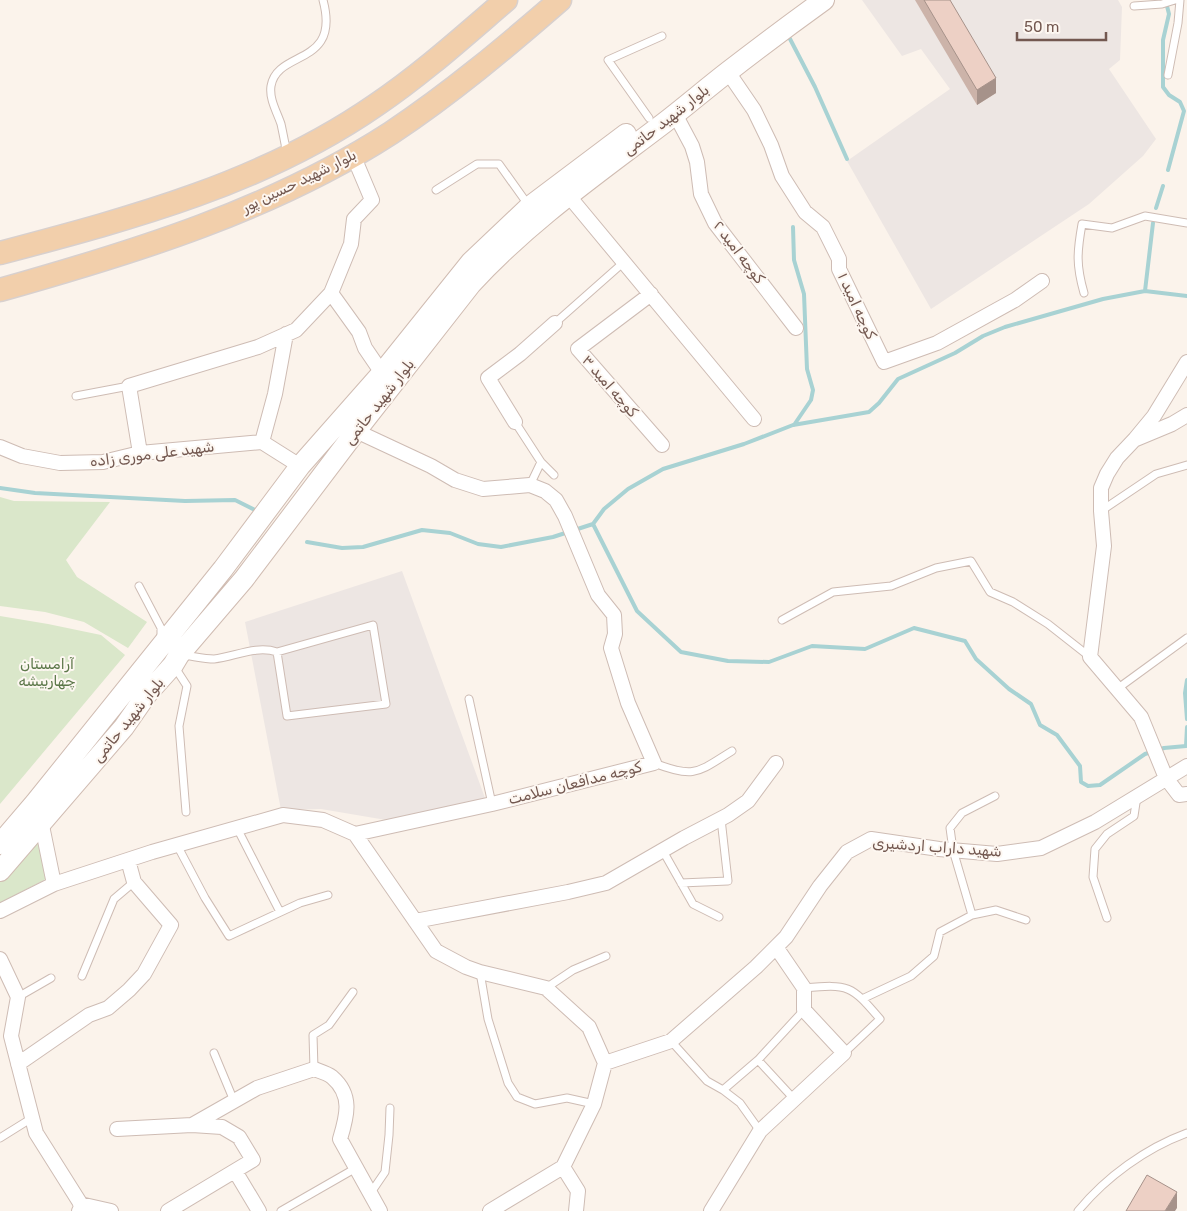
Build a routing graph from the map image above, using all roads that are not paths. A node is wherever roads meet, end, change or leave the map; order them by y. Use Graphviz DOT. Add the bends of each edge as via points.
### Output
graph roads {
  1 [pos="322,0"];
  2 [pos="506,0"];
  3 [pos="560,0"];
  4 [pos="800,0"];
  5 [pos="824,0"];
  6 [pos="1173,0"];
  7 [pos="1180,0"];
  8 [pos="1134,6"];
  9 [pos="662,36"];
  10 [pos="728,72"];
  11 [pos="1168,75"];
  12 [pos="675,114"];
  13 [pos="649,118"];
  14 [pos="353,155"];
  15 [pos="288,156"];
  16 [pos="564,189"];
  17 [pos="436,190"];
  18 [pos="530,207"];
  19 [pos="1187,223"];
  20 [pos="0,253"];
  21 [pos="624,262"];
  22 [pos="1042,281"];
  23 [pos="0,290"];
  24 [pos="331,293"];
  25 [pos="1084,293"];
  26 [pos="651,294"];
  27 [pos="555,323"];
  28 [pos="796,328"];
  29 [pos="286,334"];
  30 [pos="1187,362"];
  31 [pos="382,373"];
  32 [pos="129,386"];
  33 [pos="76,396"];
  34 [pos="1187,415"];
  35 [pos="754,419"];
  36 [pos="515,422"];
  37 [pos="356,431"];
  38 [pos="1136,439"];
  39 [pos="262,442"];
  40 [pos="662,445"];
  41 [pos="0,447"];
  42 [pos="140,453"];
  43 [pos="541,462"];
  44 [pos="1187,465"];
  45 [pos="300,466"];
  46 [pos="554,475"];
  47 [pos="530,485"];
  48 [pos="1101,511"];
  49 [pos="138,586"];
  50 [pos="782,620"];
  51 [pos="1186,638"];
  52 [pos="277,652"];
  53 [pos="169,656"];
  54 [pos="1090,658"];
  55 [pos="1117,688"];
  56 [pos="469,699"];
  57 [pos="732,751"];
  58 [pos="654,763"];
  59 [pos="776,763"];
  60 [pos="1187,766"];
  61 [pos="1166,778"];
  62 [pos="1187,794"];
  63 [pos="995,796"];
  64 [pos="1137,796"];
  65 [pos="35,803"];
  66 [pos="492,804"];
  67 [pos="186,812"];
  68 [pos="721,819"];
  69 [pos="43,822"];
  70 [pos="238,828"];
  71 [pos="355,834"];
  72 [pos="0,844"];
  73 [pos="177,845"];
  74 [pos="663,850"];
  75 [pos="953,850"];
  76 [pos="128,860"];
  77 [pos="0,871"];
  78 [pos="134,882"];
  79 [pos="681,883"];
  80 [pos="54,884"];
  81 [pos="328,896"];
  82 [pos="0,911"];
  83 [pos="280,912"];
  84 [pos="972,916"];
  85 [pos="719,917"];
  86 [pos="1108,918"];
  87 [pos="1026,920"];
  88 [pos="415,921"];
  89 [pos="776,947"];
  90 [pos="606,956"];
  91 [pos="0,959"];
  92 [pos="480,972"];
  93 [pos="82,976"];
  94 [pos="51,978"];
  95 [pos="546,988"];
  96 [pos="804,988"];
  97 [pos="353,992"];
  98 [pos="18,997"];
  99 [pos="862,999"];
  100 [pos="804,1010"];
  101 [pos="671,1041"];
  102 [pos="214,1053"];
  103 [pos="844,1053"];
  104 [pos="758,1060"];
  105 [pos="605,1063"];
  106 [pos="18,1064"];
  107 [pos="314,1069"];
  108 [pos="723,1090"];
  109 [pos="794,1099"];
  110 [pos="234,1101"];
  111 [pos="594,1104"];
  112 [pos="390,1108"];
  113 [pos="32,1118"];
  114 [pos="192,1125"];
  115 [pos="117,1129"];
  116 [pos="760,1131"];
  117 [pos="1187,1133"];
  118 [pos="0,1138"];
  119 [pos="563,1167"];
  120 [pos="356,1168"];
  121 [pos="235,1171"];
  122 [pos="370,1194"];
  123 [pos="80,1207"];
  124 [pos="577,1210"];
  125 [pos="111,1211"];
  126 [pos="168,1211"];
  127 [pos="259,1211"];
  128 [pos="281,1211"];
  129 [pos="380,1211"];
  130 [pos="490,1211"];
  131 [pos="712,1211"];
  132 [pos="1078,1211"];
  1 -- 15 [label="lane" via="327,19 319,42 305,55 278,71 271,88"];
  2 -- 15 [label="main road, بلوار شهيد حسین پور" via="376,105"];
  3 -- 14 [label="main road, بلوار شهيد حسین پور" via="441,98"];
  4 -- 13 [label="main road, بلوار شهید حاتمی"];
  5 -- 10 [label="main road, بلوار شهید حاتمی"];
  6 -- 8 [label="lane"];
  7 -- 11 [label="lane"];
  9 -- 13 [label="lane" via="608,60"];
  10 -- 12 [label="main road, بلوار شهید حاتمی"];
  10 -- 22 [label="street, کوچه امید ۱" via="754,110 782,176 805,212 823,227 839,259 839,269 884,362 937,343 1015,300"];
  12 -- 16 [label="main road, بلوار شهید حاتمی"];
  12 -- 28 [label="street, کوچه امید ۲" via="692,146 701,194 715,223"];
  13 -- 16 [label="main road, بلوار شهید حاتمی"];
  14 -- 23 [label="main road, بلوار شهيد حسین پور" via="271,197 203,226 105,260"];
  14 -- 24 [label="street" via="372,200 354,219 351,244"];
  15 -- 20 [label="main road, بلوار شهيد حسین پور" via="187,199 96,228"];
  16 -- 18 [label="main road, بلوار شهید حاتمی"];
  16 -- 21 [label="street"];
  16 -- 37 [label="main road, بلوار شهید حاتمی" via="471,284"];
  17 -- 18 [label="lane" via="477,164 499,164"];
  18 -- 31 [label="main road, بلوار شهید حاتمی" via="471,262"];
  19 -- 25 [label="lane" via="1145,216 1112,228 1082,224 1078,271"];
  21 -- 26 [label="street"];
  21 -- 27 [label="lane"];
  24 -- 29 [label="street" via="296,330"];
  24 -- 31 [label="street" via="359,332 365,348"];
  26 -- 35 [label="street"];
  26 -- 40 [label="street, کوچه امید ۳" via="578,350"];
  27 -- 36 [label="street" via="488,378"];
  29 -- 32 [label="street" via="239,353"];
  29 -- 39 [label="street"];
  30 -- 38 [label="street"];
  31 -- 45 [label="main road, بلوار شهید حاتمی"];
  32 -- 33 [label="lane"];
  32 -- 42 [label="street"];
  34 -- 38 [label="street"];
  36 -- 43 [label="lane"];
  37 -- 47 [label="street" via="455,480 482,489"];
  37 -- 53 [label="main road, بلوار شهید حاتمی" via="244,579"];
  38 -- 48 [label="street" via="1117,458 1107,474 1101,488"];
  39 -- 42 [label="street, شهید علی موری زاده"];
  39 -- 45 [label="street"];
  41 -- 42 [label="street, شهید علی موری زاده" via="22,456 60,463 104,462"];
  43 -- 46 [label="lane"];
  43 -- 47 [label="lane"];
  44 -- 48 [label="lane" via="1156,474"];
  45 -- 53 [label="main road, بلوار شهید حاتمی" via="223,570"];
  47 -- 58 [label="street, کوچه مدافعان سلامت" via="546,490 556,500 574,536 589,578 614,615 615,634 611,648 628,703"];
  48 -- 54 [label="street" via="1104,546"];
  49 -- 53 [label="lane" via="161,628"];
  50 -- 54 [label="lane" via="833,592 891,586 936,568 971,561 990,592 1048,624"];
  51 -- 55 [label="lane"];
  52 -- 52 [label="lane" via="373,625 386,704 287,716"];
  52 -- 53 [label="lane" via="255,650 212,659"];
  53 -- 65 [label="main road, بلوار شهید حاتمی"];
  53 -- 67 [label="lane" via="187,686 179,726"];
  53 -- 69 [label="main road, بلوار شهید حاتمی" via="124,727"];
  54 -- 55 [label="street"];
  55 -- 61 [label="street" via="1141,717"];
  56 -- 66 [label="lane"];
  57 -- 58 [label="lane" via="701,770 690,772"];
  58 -- 66 [label="street, کوچه مدافعان سلامت"];
  59 -- 68 [label="street" via="748,801"];
  60 -- 61 [label="street, شهید داراب اردشیری"];
  61 -- 62 [label="street" via="1179,795"];
  61 -- 64 [label="street, شهید داراب اردشیری"];
  63 -- 75 [label="lane" via="962,813 950,828"];
  64 -- 75 [label="street, شهید داراب اردشیری" via="1095,822 1041,848 998,854"];
  64 -- 86 [label="lane" via="1134,816 1108,834 1095,849 1093,877"];
  65 -- 69 [label="street"];
  65 -- 72 [label="main road, بلوار شهید حاتمی"];
  66 -- 71 [label="street, کوچه مدافعان سلامت"];
  68 -- 74 [label="street"];
  68 -- 79 [label="lane" via="728,881"];
  69 -- 77 [label="main road, بلوار شهید حاتمی"];
  69 -- 80 [label="street"];
  70 -- 71 [label="street" via="283,815 323,820"];
  70 -- 73 [label="street"];
  70 -- 83 [label="lane"];
  71 -- 88 [label="street"];
  73 -- 76 [label="street"];
  73 -- 83 [label="lane" via="229,936"];
  74 -- 79 [label="lane"];
  74 -- 88 [label="street" via="606,883"];
  75 -- 84 [label="lane"];
  75 -- 89 [label="street, شهید داراب اردشیری" via="871,840 847,852"];
  76 -- 78 [label="street"];
  76 -- 80 [label="street"];
  78 -- 93 [label="lane" via="114,899"];
  78 -- 106 [label="street" via="171,924 144,974 108,1008 88,1015"];
  79 -- 85 [label="lane" via="692,904"];
  80 -- 82 [label="street"];
  81 -- 83 [label="lane"];
  84 -- 87 [label="lane" via="996,910"];
  84 -- 99 [label="lane" via="940,932 934,956 911,976"];
  88 -- 92 [label="street" via="436,951"];
  89 -- 96 [label="street"];
  89 -- 101 [label="street, شهید داراب اردشیری"];
  90 -- 95 [label="lane" via="573,970"];
  91 -- 98 [label="street"];
  92 -- 95 [label="street"];
  92 -- 111 [label="lane" via="488,1019 508,1083 517,1097 535,1104 567,1098"];
  94 -- 98 [label="lane"];
  95 -- 105 [label="street" via="589,1027"];
  96 -- 99 [label="lane" via="835,985 851,989"];
  96 -- 100 [label="street"];
  97 -- 107 [label="lane" via="329,1025 313,1035"];
  98 -- 106 [label="street" via="11,1036"];
  99 -- 103 [label="lane" via="880,1019"];
  100 -- 103 [label="street"];
  100 -- 104 [label="lane"];
  101 -- 105 [label="street, شهید داراب اردشیری"];
  101 -- 108 [label="lane" via="707,1081"];
  102 -- 110 [label="lane"];
  103 -- 109 [label="street"];
  104 -- 108 [label="lane"];
  104 -- 109 [label="lane"];
  105 -- 111 [label="street"];
  106 -- 113 [label="street"];
  107 -- 110 [label="street" via="257,1088"];
  107 -- 120 [label="street" via="331,1076 345,1093 347,1114 340,1139"];
  108 -- 116 [label="lane" via="740,1103"];
  109 -- 116 [label="street"];
  110 -- 114 [label="street"];
  111 -- 119 [label="street"];
  112 -- 122 [label="lane" via="385,1172"];
  113 -- 118 [label="lane"];
  113 -- 123 [label="street" via="36,1133"];
  114 -- 115 [label="street"];
  114 -- 121 [label="street" via="222,1127 239,1137 253,1160"];
  116 -- 131 [label="street"];
  117 -- 132 [label="lane" via="1163,1142 1111,1178"];
  119 -- 124 [label="street" via="578,1191"];
  119 -- 130 [label="street"];
  120 -- 122 [label="street"];
  120 -- 128 [label="lane"];
  121 -- 126 [label="street"];
  121 -- 127 [label="street"];
  122 -- 129 [label="street"];
  123 -- 125 [label="street"];
}
